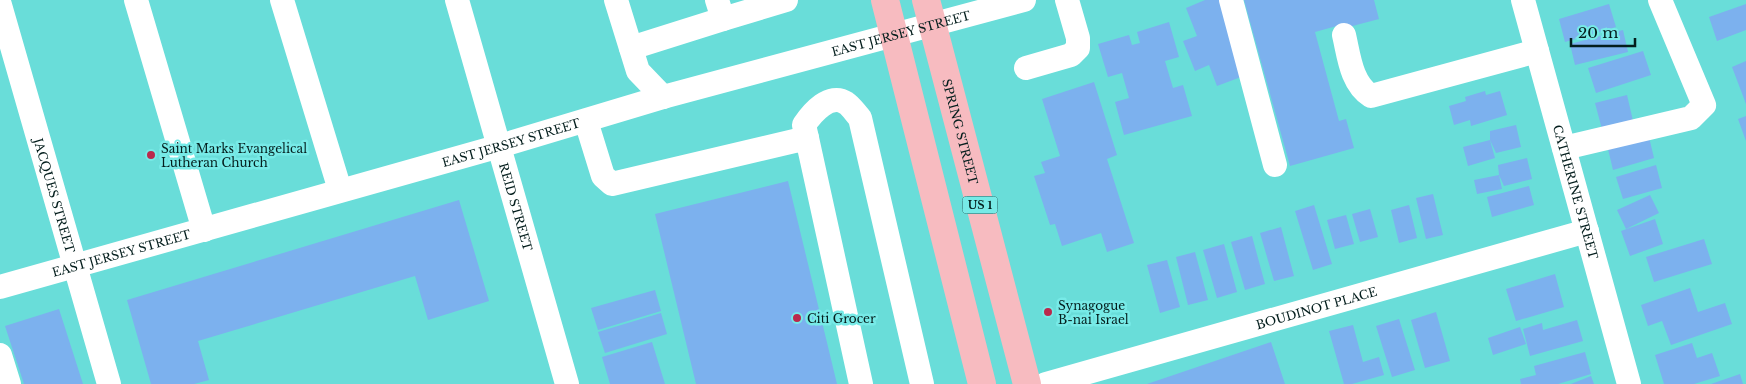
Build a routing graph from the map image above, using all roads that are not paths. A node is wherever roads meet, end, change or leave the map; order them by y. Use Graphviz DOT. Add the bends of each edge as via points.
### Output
graph roads {
  1 [pos="136,0"];
  2 [pos="282,0"];
  3 [pos="457,0"];
  4 [pos="616,0"];
  5 [pos="885,0"];
  6 [pos="1024,0"];
  7 [pos="1067,0"];
  8 [pos="1231,0"];
  9 [pos="1523,0"];
  10 [pos="1660,0"];
  11 [pos="778,1"];
  12 [pos="0,5"];
  13 [pos="930,8"];
  14 [pos="720,9"];
  15 [pos="894,35"];
  16 [pos="1344,35"];
  17 [pos="631,48"];
  18 [pos="1537,51"];
  19 [pos="1026,68"];
  20 [pos="662,97"];
  21 [pos="586,121"];
  22 [pos="807,138"];
  23 [pos="500,146"];
  24 [pos="1564,148"];
  25 [pos="1275,165"];
  26 [pos="340,190"];
  27 [pos="204,230"];
  28 [pos="1587,231"];
  29 [pos="74,265"];
  30 [pos="0,287"];
  31 [pos="0,355"];
  32 [pos="9,384"];
  33 [pos="109,384"];
  34 [pos="567,384"];
  35 [pos="861,384"];
  36 [pos="922,384"];
  37 [pos="980,384"];
  38 [pos="1027,384"];
  39 [pos="1046,384"];
  40 [pos="1629,384"];
  1 -- 27 [label="street"];
  2 -- 26 [label="street"];
  3 -- 23 [label="street, REID STREET"];
  4 -- 17 [label="street"];
  5 -- 15 [label="highway"];
  6 -- 13 [label="street, EAST JERSEY STREET"];
  7 -- 19 [label="street" via="1078,48 1071,55"];
  8 -- 25 [label="street"];
  9 -- 18 [label="street, CATHERINE STREET"];
  10 -- 24 [label="street" via="1704,105 1691,118"];
  11 -- 14 [label="street"];
  12 -- 29 [label="street, JACQUES STREET"];
  13 -- 15 [label="street, EAST JERSEY STREET"];
  13 -- 38 [label="highway, SPRING STREET / US 1"];
  14 -- 17 [label="street"];
  15 -- 20 [label="street, EAST JERSEY STREET"];
  15 -- 37 [label="highway"];
  16 -- 18 [label="street" via="1354,77 1371,96"];
  17 -- 20 [label="street" via="638,71"];
  18 -- 24 [label="street, CATHERINE STREET"];
  20 -- 21 [label="street, EAST JERSEY STREET"];
  21 -- 22 [label="street" via="603,176 612,184"];
  21 -- 23 [label="street, EAST JERSEY STREET"];
  22 -- 35 [label="street"];
  22 -- 36 [label="street" via="804,125 825,103 838,100 847,103 860,118"];
  23 -- 26 [label="street, EAST JERSEY STREET"];
  23 -- 34 [label="street, REID STREET"];
  24 -- 28 [label="street, CATHERINE STREET"];
  26 -- 27 [label="street, EAST JERSEY STREET"];
  27 -- 29 [label="street, EAST JERSEY STREET"];
  28 -- 39 [label="street, BOUDINOT PLACE"];
  28 -- 40 [label="street, CATHERINE STREET"];
  29 -- 30 [label="street, EAST JERSEY STREET"];
  29 -- 33 [label="street, JACQUES STREET"];
  31 -- 32 [label="street"];
}
